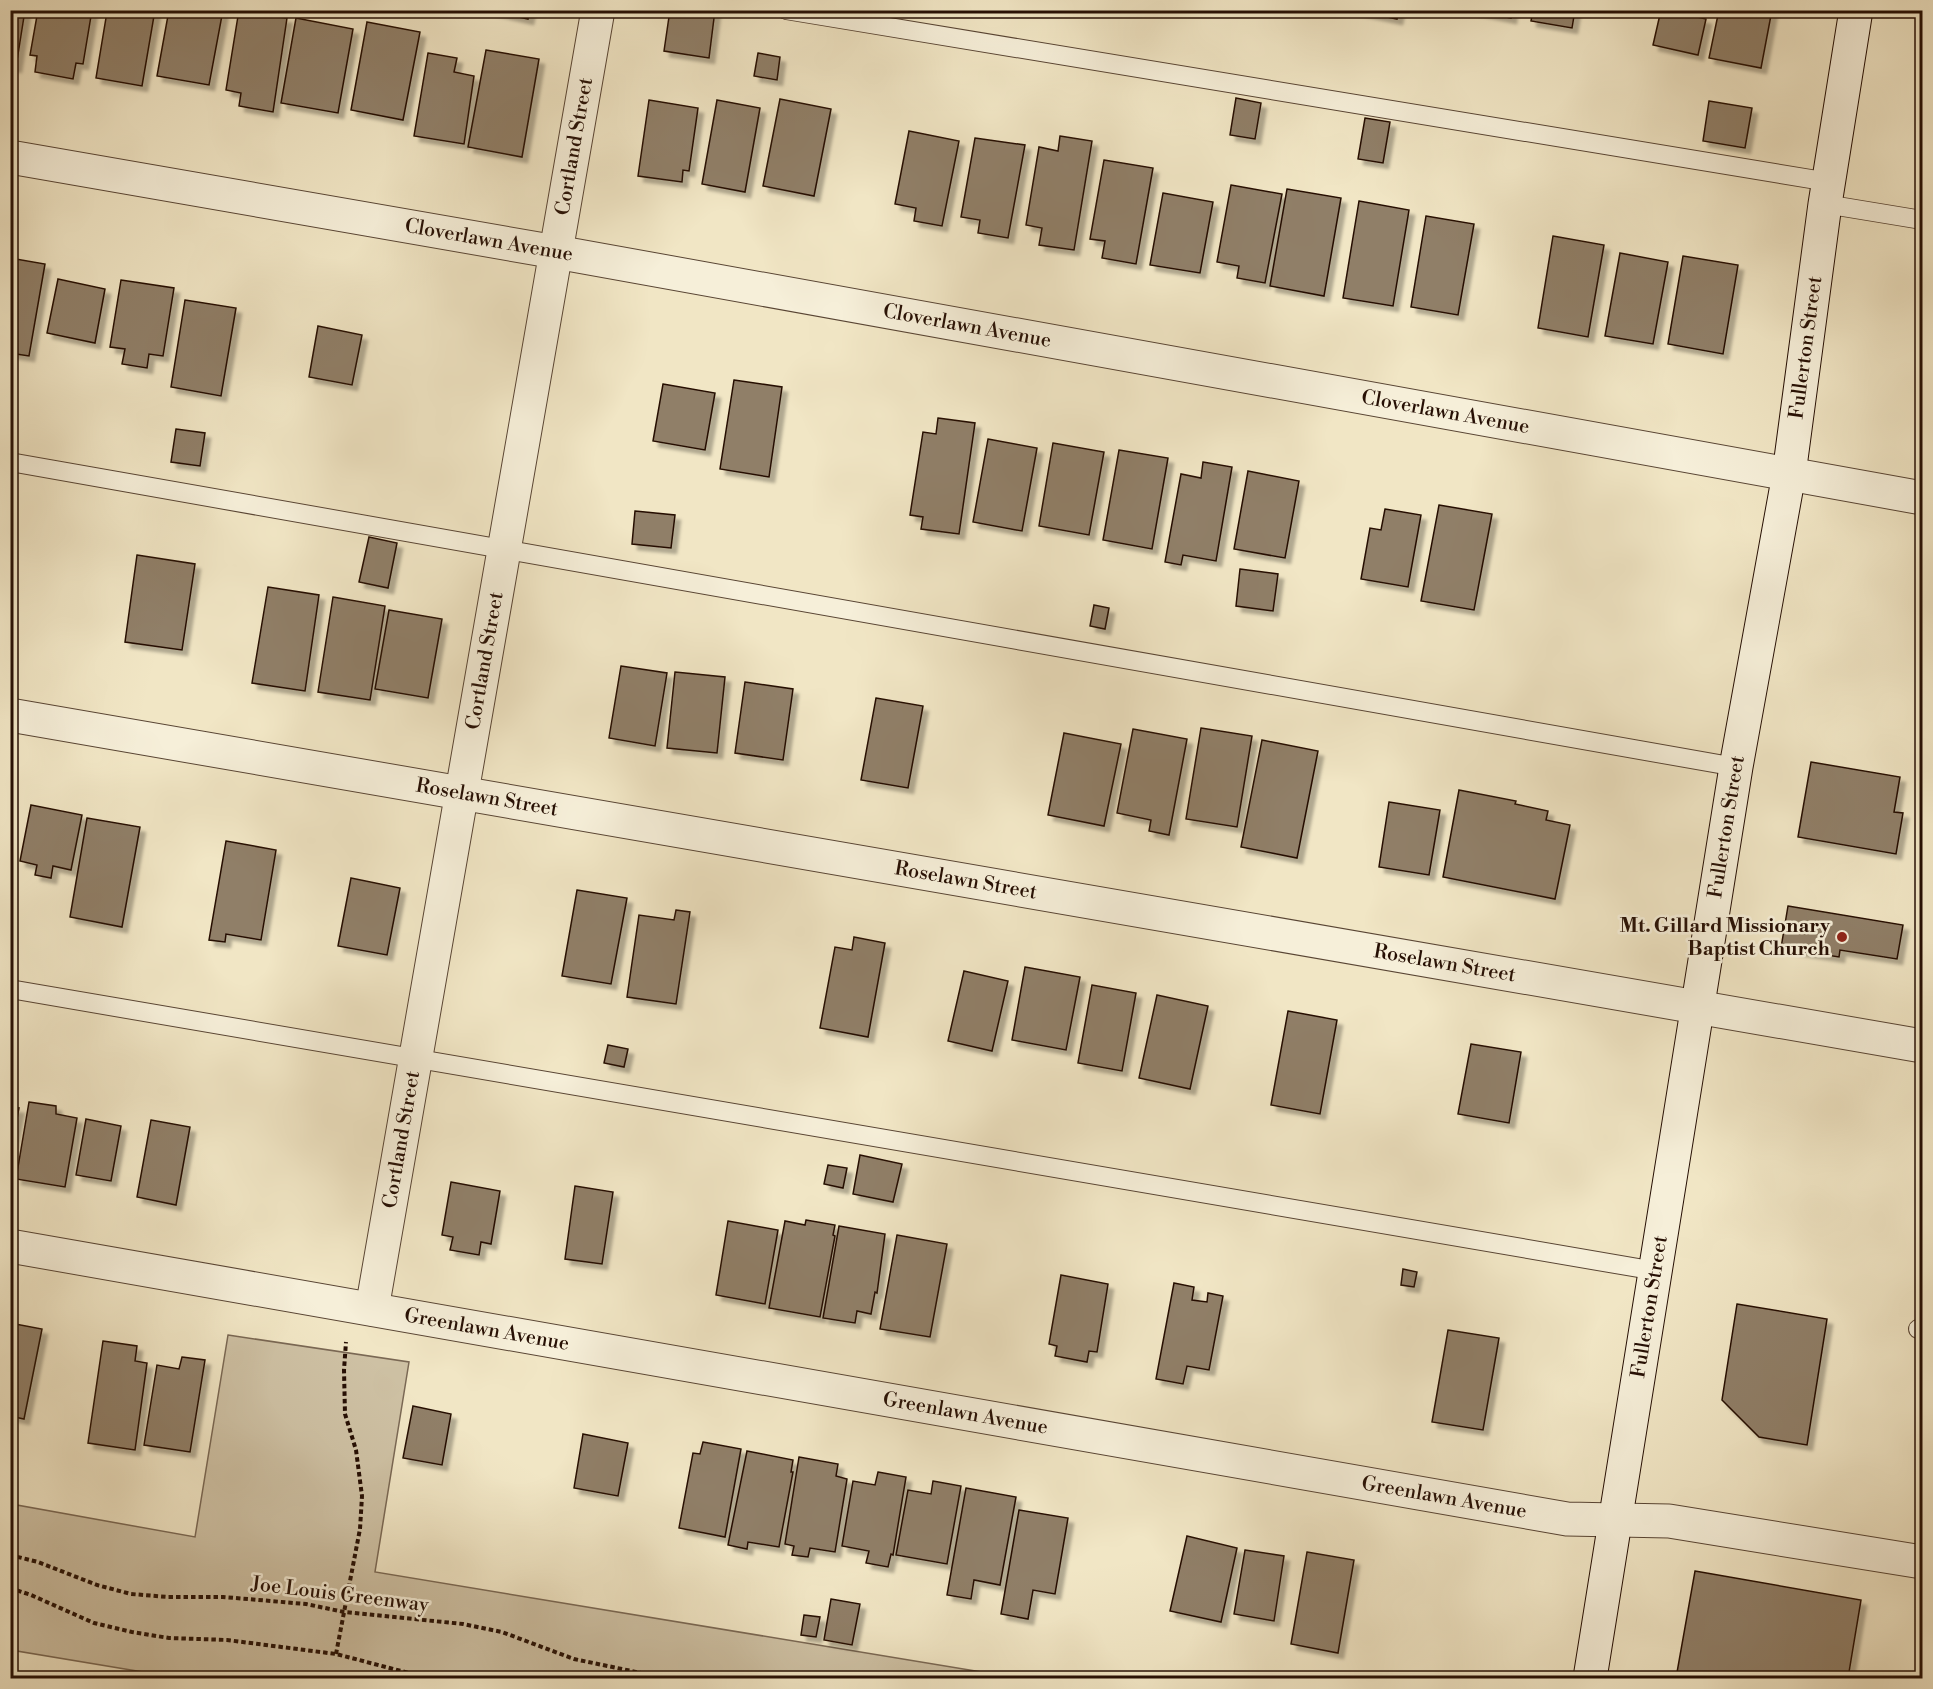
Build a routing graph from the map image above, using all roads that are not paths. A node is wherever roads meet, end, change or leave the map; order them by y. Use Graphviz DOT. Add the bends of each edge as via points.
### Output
graph roads {
  1 [pos="598,10"];
  2 [pos="786,10"];
  3 [pos="1856,10"];
  4 [pos="10,157"];
  5 [pos="1827,193"];
  6 [pos="1923,220"];
  7 [pos="556,252"];
  8 [pos="10,462"];
  9 [pos="1789,474"];
  10 [pos="1923,498"];
  11 [pos="505,548"];
  12 [pos="10,715"];
  13 [pos="1736,767"];
  14 [pos="462,794"];
  15 [pos="10,989"];
  16 [pos="1697,1007"];
  17 [pos="1923,1046"];
  18 [pos="416,1059"];
  19 [pos="10,1246"];
  20 [pos="1656,1271"];
  21 [pos="372,1309"];
  22 [pos="1616,1520"];
  23 [pos="1923,1562"];
  24 [pos="1590,1678"];
  1 -- 7 [label="street, Cortland Street"];
  2 -- 5 [label="lane"];
  3 -- 5 [label="street, Fullerton Street"];
  4 -- 7 [label="street, Cloverlawn Avenue"];
  5 -- 6 [label="lane"];
  5 -- 9 [label="street, Fullerton Street"];
  7 -- 9 [label="street, Cloverlawn Avenue"];
  7 -- 11 [label="street, Cortland Street"];
  8 -- 11 [label="lane"];
  9 -- 10 [label="street, Cloverlawn Avenue"];
  9 -- 13 [label="street, Fullerton Street"];
  11 -- 13 [label="lane"];
  11 -- 14 [label="street, Cortland Street"];
  12 -- 14 [label="street, Roselawn Street"];
  13 -- 16 [label="street, Fullerton Street"];
  14 -- 16 [label="street, Roselawn Street"];
  14 -- 18 [label="street, Cortland Street"];
  15 -- 18 [label="lane"];
  16 -- 17 [label="street, Roselawn Street"];
  16 -- 20 [label="street, Fullerton Street"];
  18 -- 20 [label="lane"];
  18 -- 21 [label="street, Cortland Street"];
  19 -- 21 [label="street, Greenlawn Avenue"];
  20 -- 22 [label="street, Fullerton Street"];
  21 -- 22 [label="street, Greenlawn Avenue" via="1556,1517"];
  22 -- 23 [label="street, Greenlawn Avenue" via="1669,1521"];
  22 -- 24 [label="street, Fullerton Street"];
}
